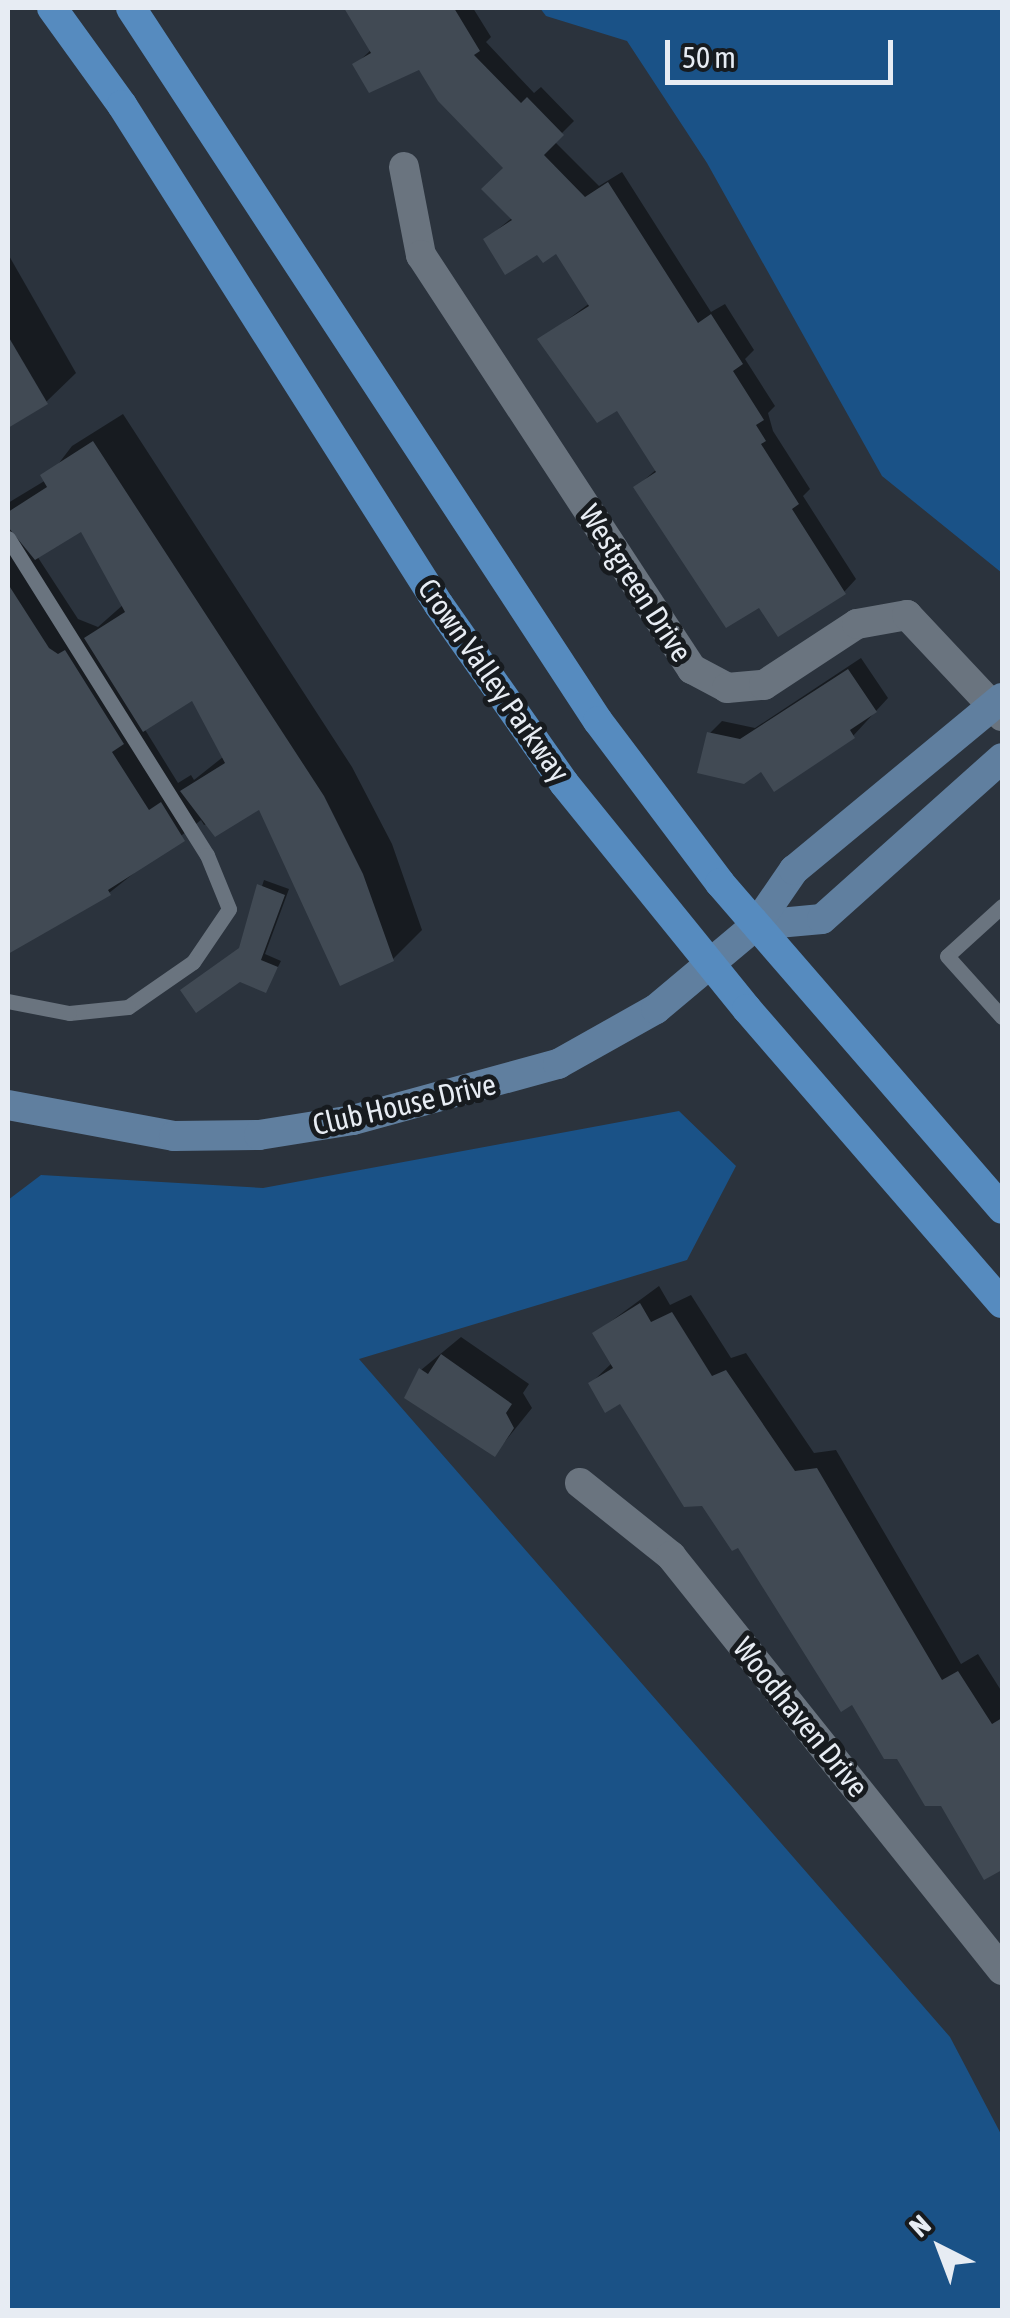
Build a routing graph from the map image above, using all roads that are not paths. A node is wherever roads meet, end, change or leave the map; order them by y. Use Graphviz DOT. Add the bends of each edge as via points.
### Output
graph roads {
  1 [pos="52,8"];
  2 [pos="132,8"];
  3 [pos="404,167"];
  4 [pos="8,538"];
  5 [pos="1000,707"];
  6 [pos="1002,758"];
  7 [pos="1002,906"];
  8 [pos="756,924"];
  9 [pos="709,964"];
  10 [pos="8,1001"];
  11 [pos="1002,1017"];
  12 [pos="8,1105"];
  13 [pos="1002,1209"];
  14 [pos="1002,1304"];
  15 [pos="580,1483"];
  16 [pos="992,1934"];
  17 [pos="1002,1970"];
  1 -- 9 [label="main road, Crown Valley Parkway" via="122,105 439,605 564,783"];
  2 -- 8 [label="main road, Crown Valley Parkway" via="211,121 526,619"];
  3 -- 5 [label="street, Westgreen Drive" via="421,256 692,669 727,688 764,685 858,624 907,615"];
  4 -- 10 [label="lane" via="207,854 229,909 193,962 128,1007 69,1014"];
  5 -- 8 [label="street, Club House Drive" via="794,870"];
  6 -- 8 [label="street" via="822,919"];
  7 -- 11 [label="lane" via="947,956"];
  8 -- 9 [label="street, Club House Drive"];
  8 -- 13 [label="main road, Crown Valley Parkway"];
  9 -- 12 [label="street, Club House Drive" via="656,1009 558,1064 353,1120 258,1135 174,1136"];
  9 -- 14 [label="main road, Crown Valley Parkway"];
  15 -- 16 [label="street, Woodhaven Drive" via="671,1556"];
  16 -- 17 [label="street, Woodhaven Drive"];
}
